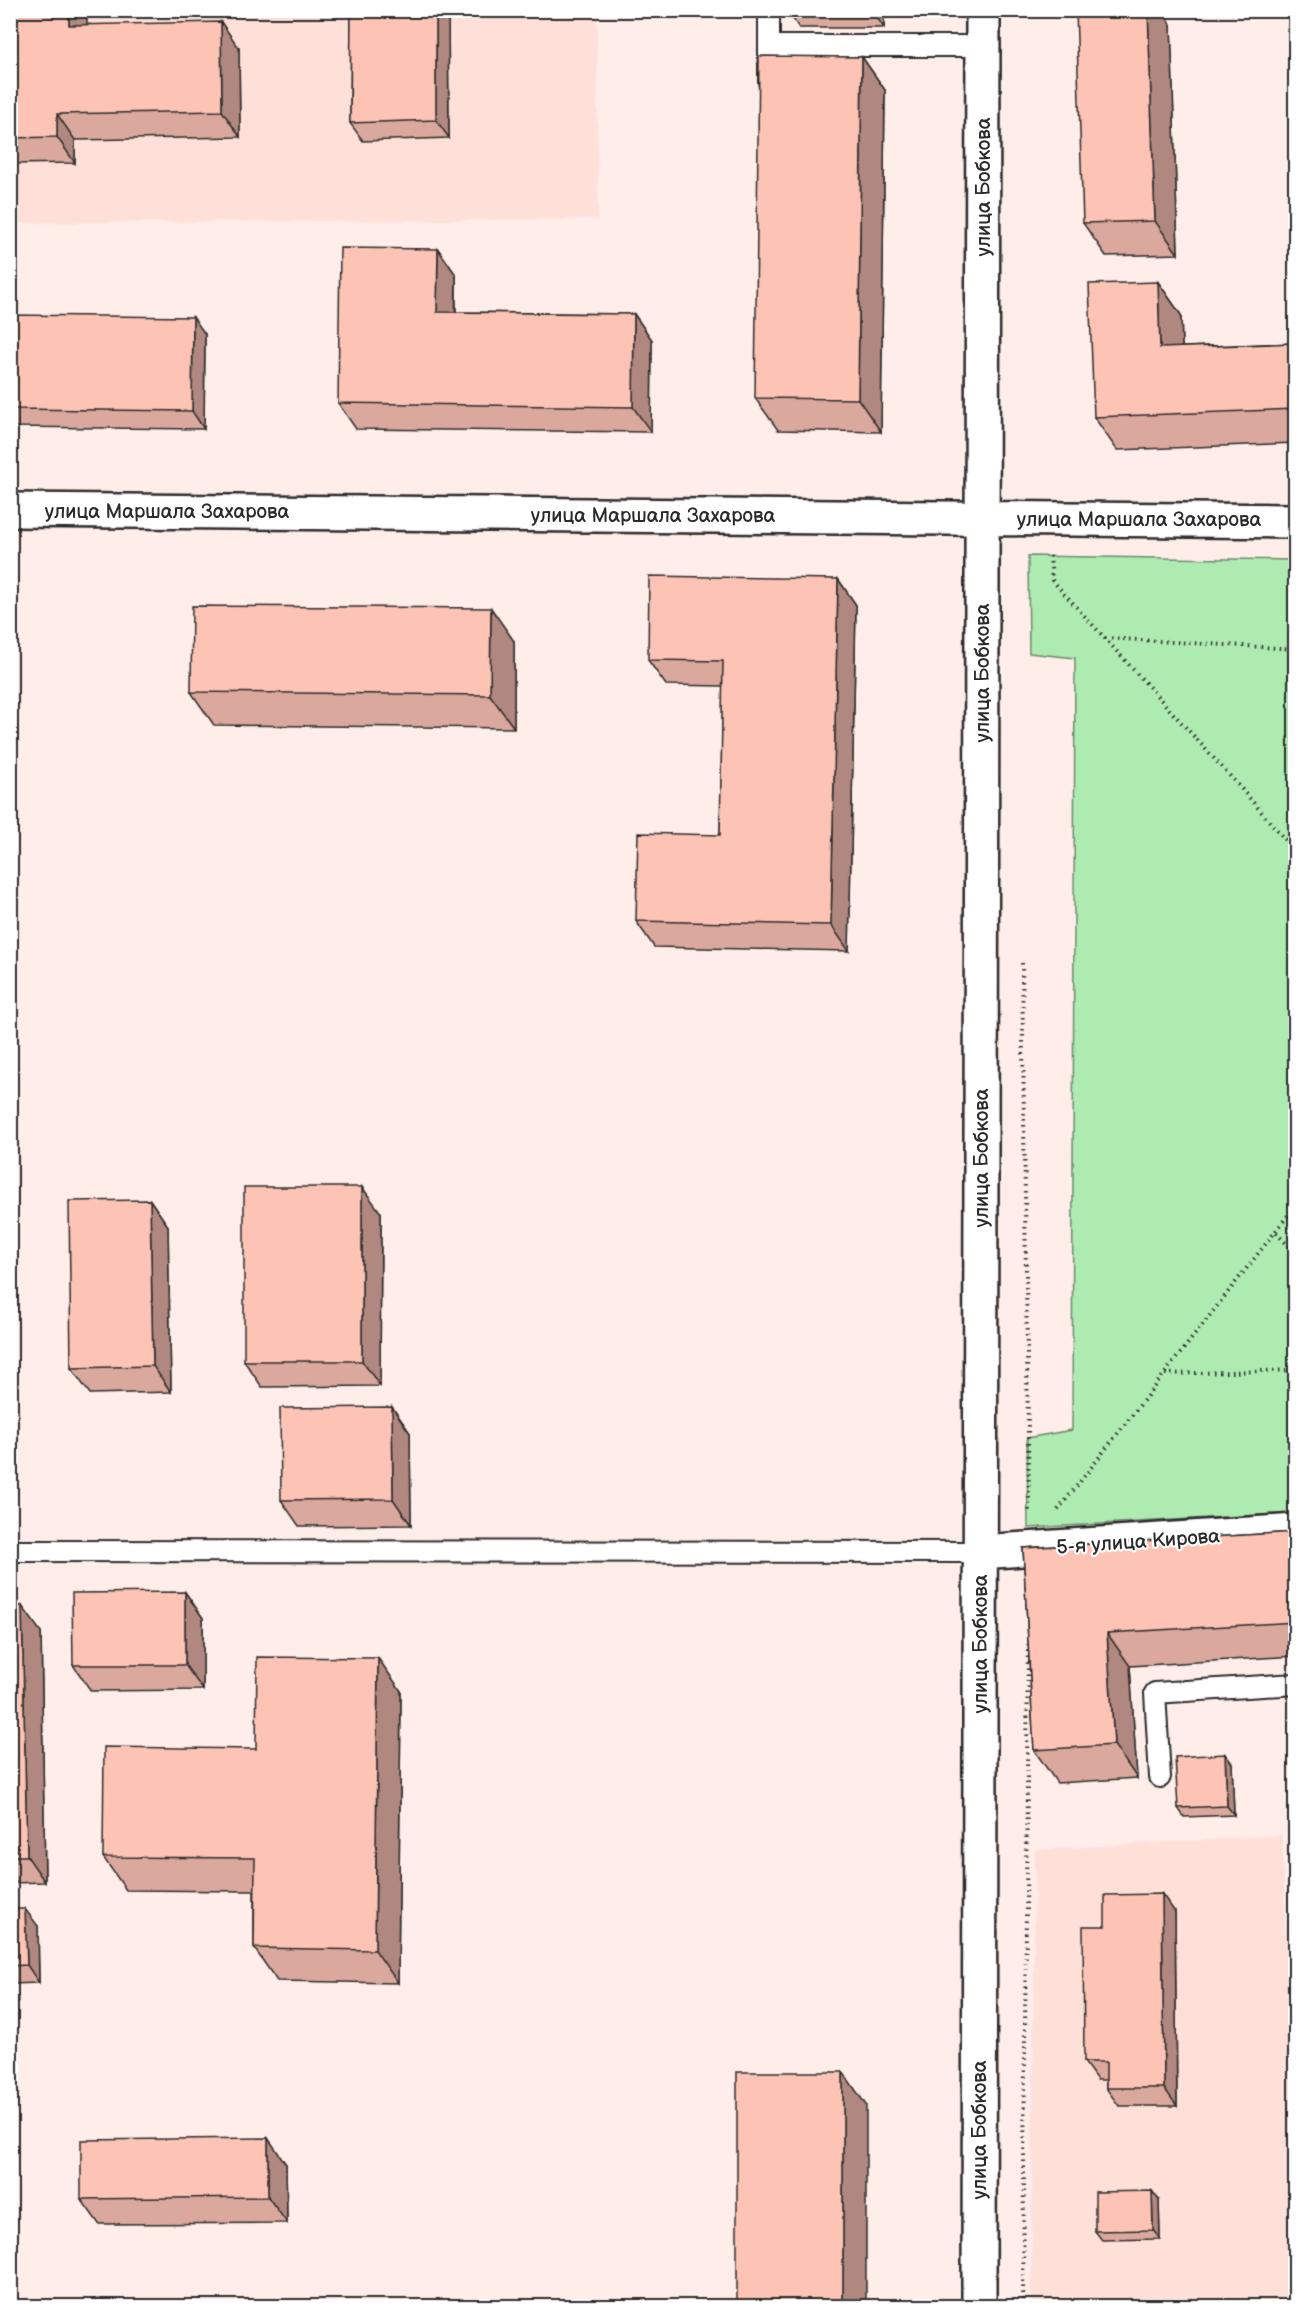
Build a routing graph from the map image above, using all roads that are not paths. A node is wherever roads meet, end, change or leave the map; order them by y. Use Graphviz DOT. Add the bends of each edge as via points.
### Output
graph roads {
  1 [pos="769,10"];
  2 [pos="983,10"];
  3 [pos="769,46"];
  4 [pos="983,46"];
  5 [pos="769,105"];
  6 [pos="10,510"];
  7 [pos="982,518"];
  8 [pos="1296,521"];
  9 [pos="1296,1531"];
  10 [pos="10,1551"];
  11 [pos="980,1552"];
  12 [pos="1296,1684"];
  13 [pos="1160,1777"];
  14 [pos="979,2307"];
  1 -- 3 [label="lane"];
  2 -- 4 [label="street, улица Бобкова"];
  3 -- 4 [label="lane"];
  3 -- 5 [label="lane"];
  4 -- 7 [label="street, улица Бобкова"];
  6 -- 7 [label="street, улица Маршала Захарова"];
  7 -- 8 [label="street, улица Маршала Захарова"];
  7 -- 11 [label="street, улица Бобкова"];
  9 -- 11 [label="street, 5-я улица Кирова"];
  10 -- 11 [label="lane"];
  11 -- 14 [label="street, улица Бобкова"];
  12 -- 13 [label="lane" via="1155,1693"];
}
